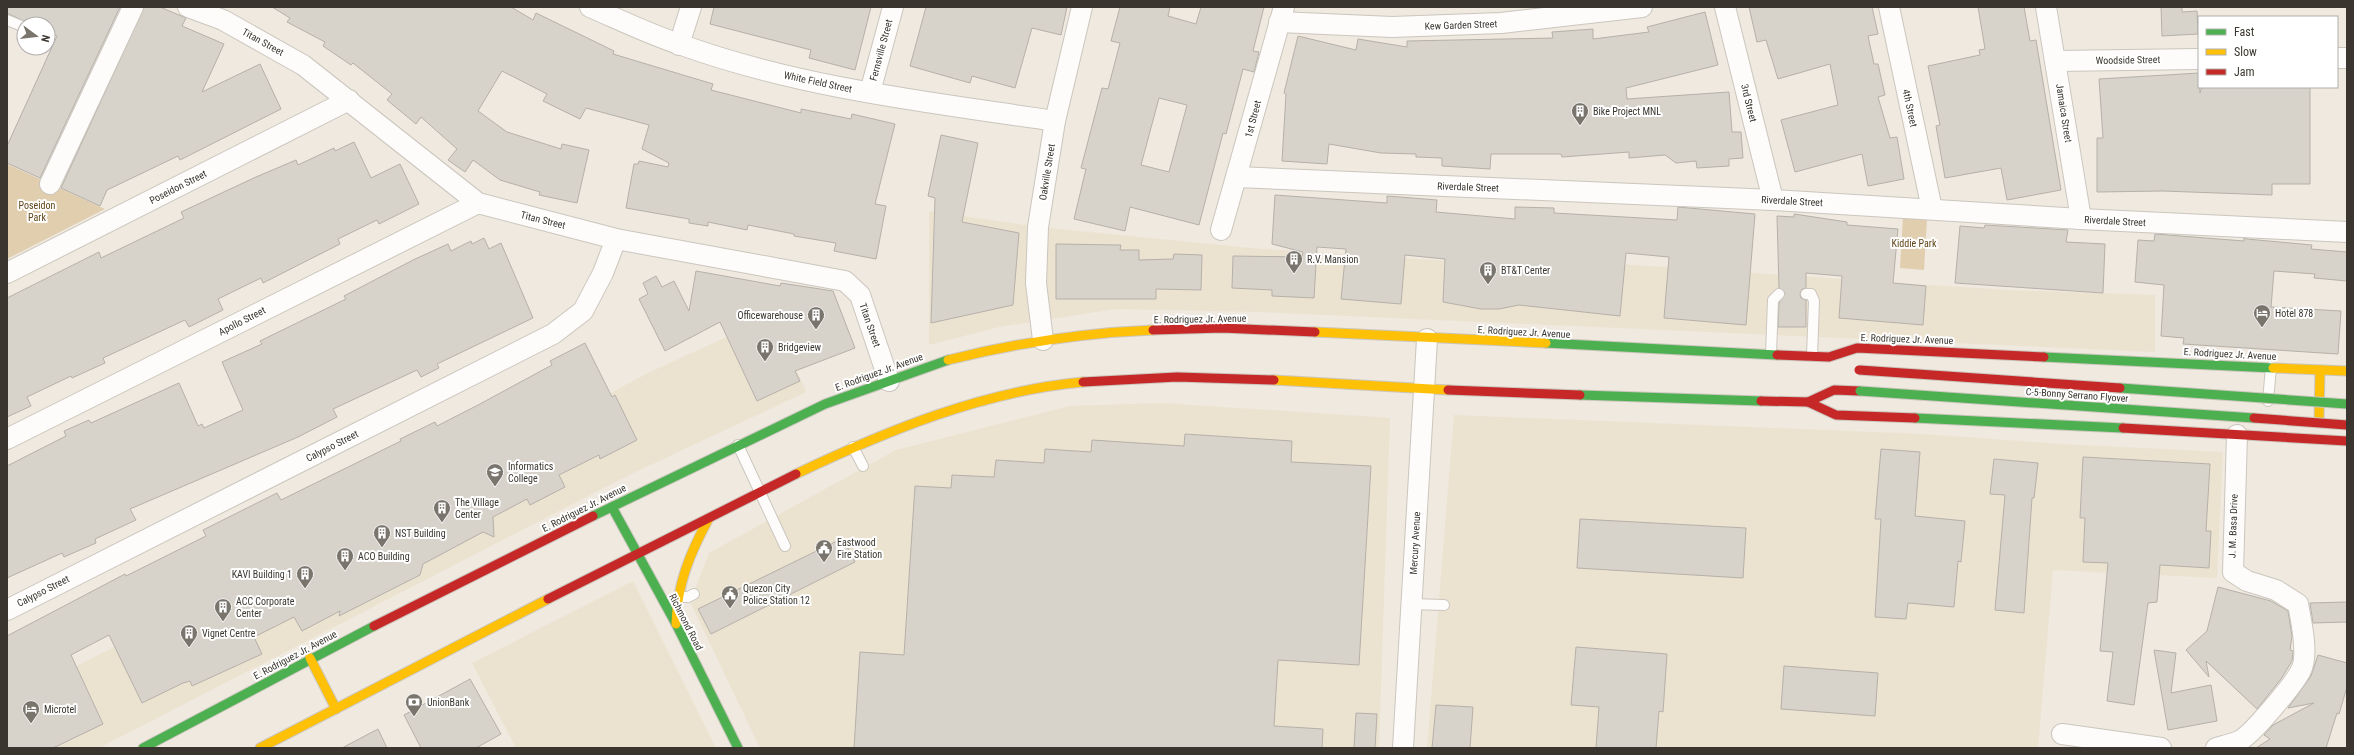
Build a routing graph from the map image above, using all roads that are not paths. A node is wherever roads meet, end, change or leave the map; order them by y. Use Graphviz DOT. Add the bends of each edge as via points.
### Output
graph roads {
  1 [pos="133,7"];
  2 [pos="188,7"];
  3 [pos="590,7"];
  4 [pos="690,7"];
  5 [pos="893,7"];
  6 [pos="1082,7"];
  7 [pos="1642,7"];
  8 [pos="1725,7"];
  9 [pos="1889,7"];
  10 [pos="2046,7"];
  11 [pos="1282,15"];
  12 [pos="679,45"];
  13 [pos="2198,59"];
  14 [pos="2056,61"];
  15 [pos="870,92"];
  16 [pos="349,100"];
  17 [pos="1055,121"];
  18 [pos="1237,177"];
  19 [pos="50,184"];
  20 [pos="1773,200"];
  21 [pos="478,203"];
  22 [pos="1932,209"];
  23 [pos="2081,219"];
  24 [pos="1221,230"];
  25 [pos="2347,232"];
  26 [pos="616,238"];
  27 [pos="7,273"];
  28 [pos="1779,294"];
  29 [pos="1806,294"];
  30 [pos="1427,339"];
  31 [pos="1043,340"];
  32 [pos="1771,354"];
  33 [pos="1812,356"];
  34 [pos="1829,357"];
  35 [pos="2271,367"];
  36 [pos="2320,370"];
  37 [pos="2347,371"];
  38 [pos="889,381"];
  39 [pos="1424,389"];
  40 [pos="1808,402"];
  41 [pos="2347,404"];
  42 [pos="2347,425"];
  43 [pos="2237,435"];
  44 [pos="2265,437"];
  45 [pos="7,439"];
  46 [pos="2319,439"];
  47 [pos="2347,441"];
  48 [pos="738,445"];
  49 [pos="853,447"];
  50 [pos="862,466"];
  51 [pos="760,492"];
  52 [pos="612,507"];
  53 [pos="709,518"];
  54 [pos="785,546"];
  55 [pos="638,553"];
  56 [pos="694,594"];
  57 [pos="676,597"];
  58 [pos="1411,604"];
  59 [pos="1444,605"];
  60 [pos="7,610"];
  61 [pos="676,624"];
  62 [pos="310,658"];
  63 [pos="336,709"];
  64 [pos="2062,734"];
  65 [pos="144,748"];
  66 [pos="260,748"];
  67 [pos="738,748"];
  68 [pos="1403,748"];
  69 [pos="2161,748"];
  70 [pos="2216,748"];
  1 -- 19 [label="street"];
  2 -- 16 [label="street, Titan Street" via="223,20 303,65"];
  3 -- 12 [label="street, White Field Street"];
  4 -- 12 [label="street"];
  5 -- 15 [label="street, Fernsville Street"];
  6 -- 17 [label="street, Oakville Street"];
  7 -- 11 [label="street, Kew Garden Street" via="1501,23 1392,27"];
  8 -- 20 [label="street, 3rd Street"];
  9 -- 22 [label="street, 4th Street"];
  10 -- 14 [label="street, Jamaica Street"];
  11 -- 18 [label="street, 1st Street"];
  12 -- 15 [label="street, White Field Street" via="780,74"];
  13 -- 14 [label="street, Woodside Street"];
  14 -- 23 [label="street, Jamaica Street"];
  15 -- 17 [label="street, White Field Street"];
  16 -- 21 [label="street, Titan Street"];
  16 -- 27 [label="street, Poseidon Street"];
  17 -- 31 [label="street, Oakville Street" via="1038,227 1036,283"];
  18 -- 20 [label="street, Riverdale Street"];
  18 -- 24 [label="street, 1st Street"];
  20 -- 22 [label="street, Riverdale Street"];
  21 -- 26 [label="street, Titan Street"];
  21 -- 45 [label="street, Apollo Street"];
  22 -- 23 [label="street, Riverdale Street"];
  23 -- 25 [label="street, Riverdale Street"];
  26 -- 38 [label="street, Titan Street" via="845,281 860,295"];
  26 -- 60 [label="street, Calypso Street" via="603,272 582,311 553,334"];
  28 -- 32 [label="lane" via="1773,300"];
  29 -- 33 [label="lane" via="1811,294 1814,301"];
  30 -- 31 [label="main road, E. Rodriguez Jr. Avenue" via="1222,328 1108,332"];
  30 -- 32 [label="main road, E. Rodriguez Jr. Avenue"];
  30 -- 39 [label="street, Mercury Avenue"];
  31 -- 38 [label="main road, E. Rodriguez Jr. Avenue" via="942,361"];
  32 -- 33 [label="main road, E. Rodriguez Jr. Avenue"];
  33 -- 34 [label="main road, E. Rodriguez Jr. Avenue"];
  34 -- 35 [label="main road, E. Rodriguez Jr. Avenue" via="1857,348"];
  34 -- 41 [label="main road, C-5-Bonny Serrano Flyover, bridge" via="1860,370"];
  35 -- 36 [label="main road, E. Rodriguez Jr. Avenue"];
  35 -- 44 [label="lane"];
  36 -- 37 [label="main road, E. Rodriguez Jr. Avenue"];
  36 -- 46 [label="main road"];
  38 -- 48 [label="main road, E. Rodriguez Jr. Avenue" via="825,404"];
  39 -- 40 [label="main road"];
  39 -- 49 [label="main road" via="1219,377 1111,379 1030,390 943,411"];
  39 -- 58 [label="street, Mercury Avenue"];
  40 -- 42 [label="main road, C-5-Bonny Serrano Flyover, bridge" via="1834,390 1860,391"];
  40 -- 43 [label="main road" via="1836,416 1983,420"];
  43 -- 44 [label="main road"];
  43 -- 70 [label="street, J. M. Basa Drive" via="2233,572 2247,581 2276,590 2298,604 2305,634 2302,670 2293,682 2255,729 2240,741"];
  44 -- 46 [label="main road"];
  46 -- 47 [label="main road"];
  48 -- 51 [label="lane"];
  48 -- 52 [label="main road, E. Rodriguez Jr. Avenue"];
  49 -- 50 [label="lane"];
  49 -- 51 [label="main road"];
  51 -- 53 [label="main road"];
  51 -- 54 [label="lane"];
  52 -- 55 [label="main road, Richmond Road"];
  52 -- 62 [label="main road, E. Rodriguez Jr. Avenue"];
  53 -- 55 [label="main road"];
  53 -- 57 [label="main road" via="688,555"];
  55 -- 61 [label="main road, Richmond Road"];
  55 -- 63 [label="main road"];
  56 -- 57 [label="lane"];
  57 -- 61 [label="main road"];
  58 -- 59 [label="lane"];
  58 -- 68 [label="street, Mercury Avenue"];
  61 -- 67 [label="main road, Richmond Road"];
  62 -- 63 [label="main road"];
  62 -- 65 [label="main road, E. Rodriguez Jr. Avenue"];
  63 -- 66 [label="main road"];
  64 -- 69 [label="street"];
}
